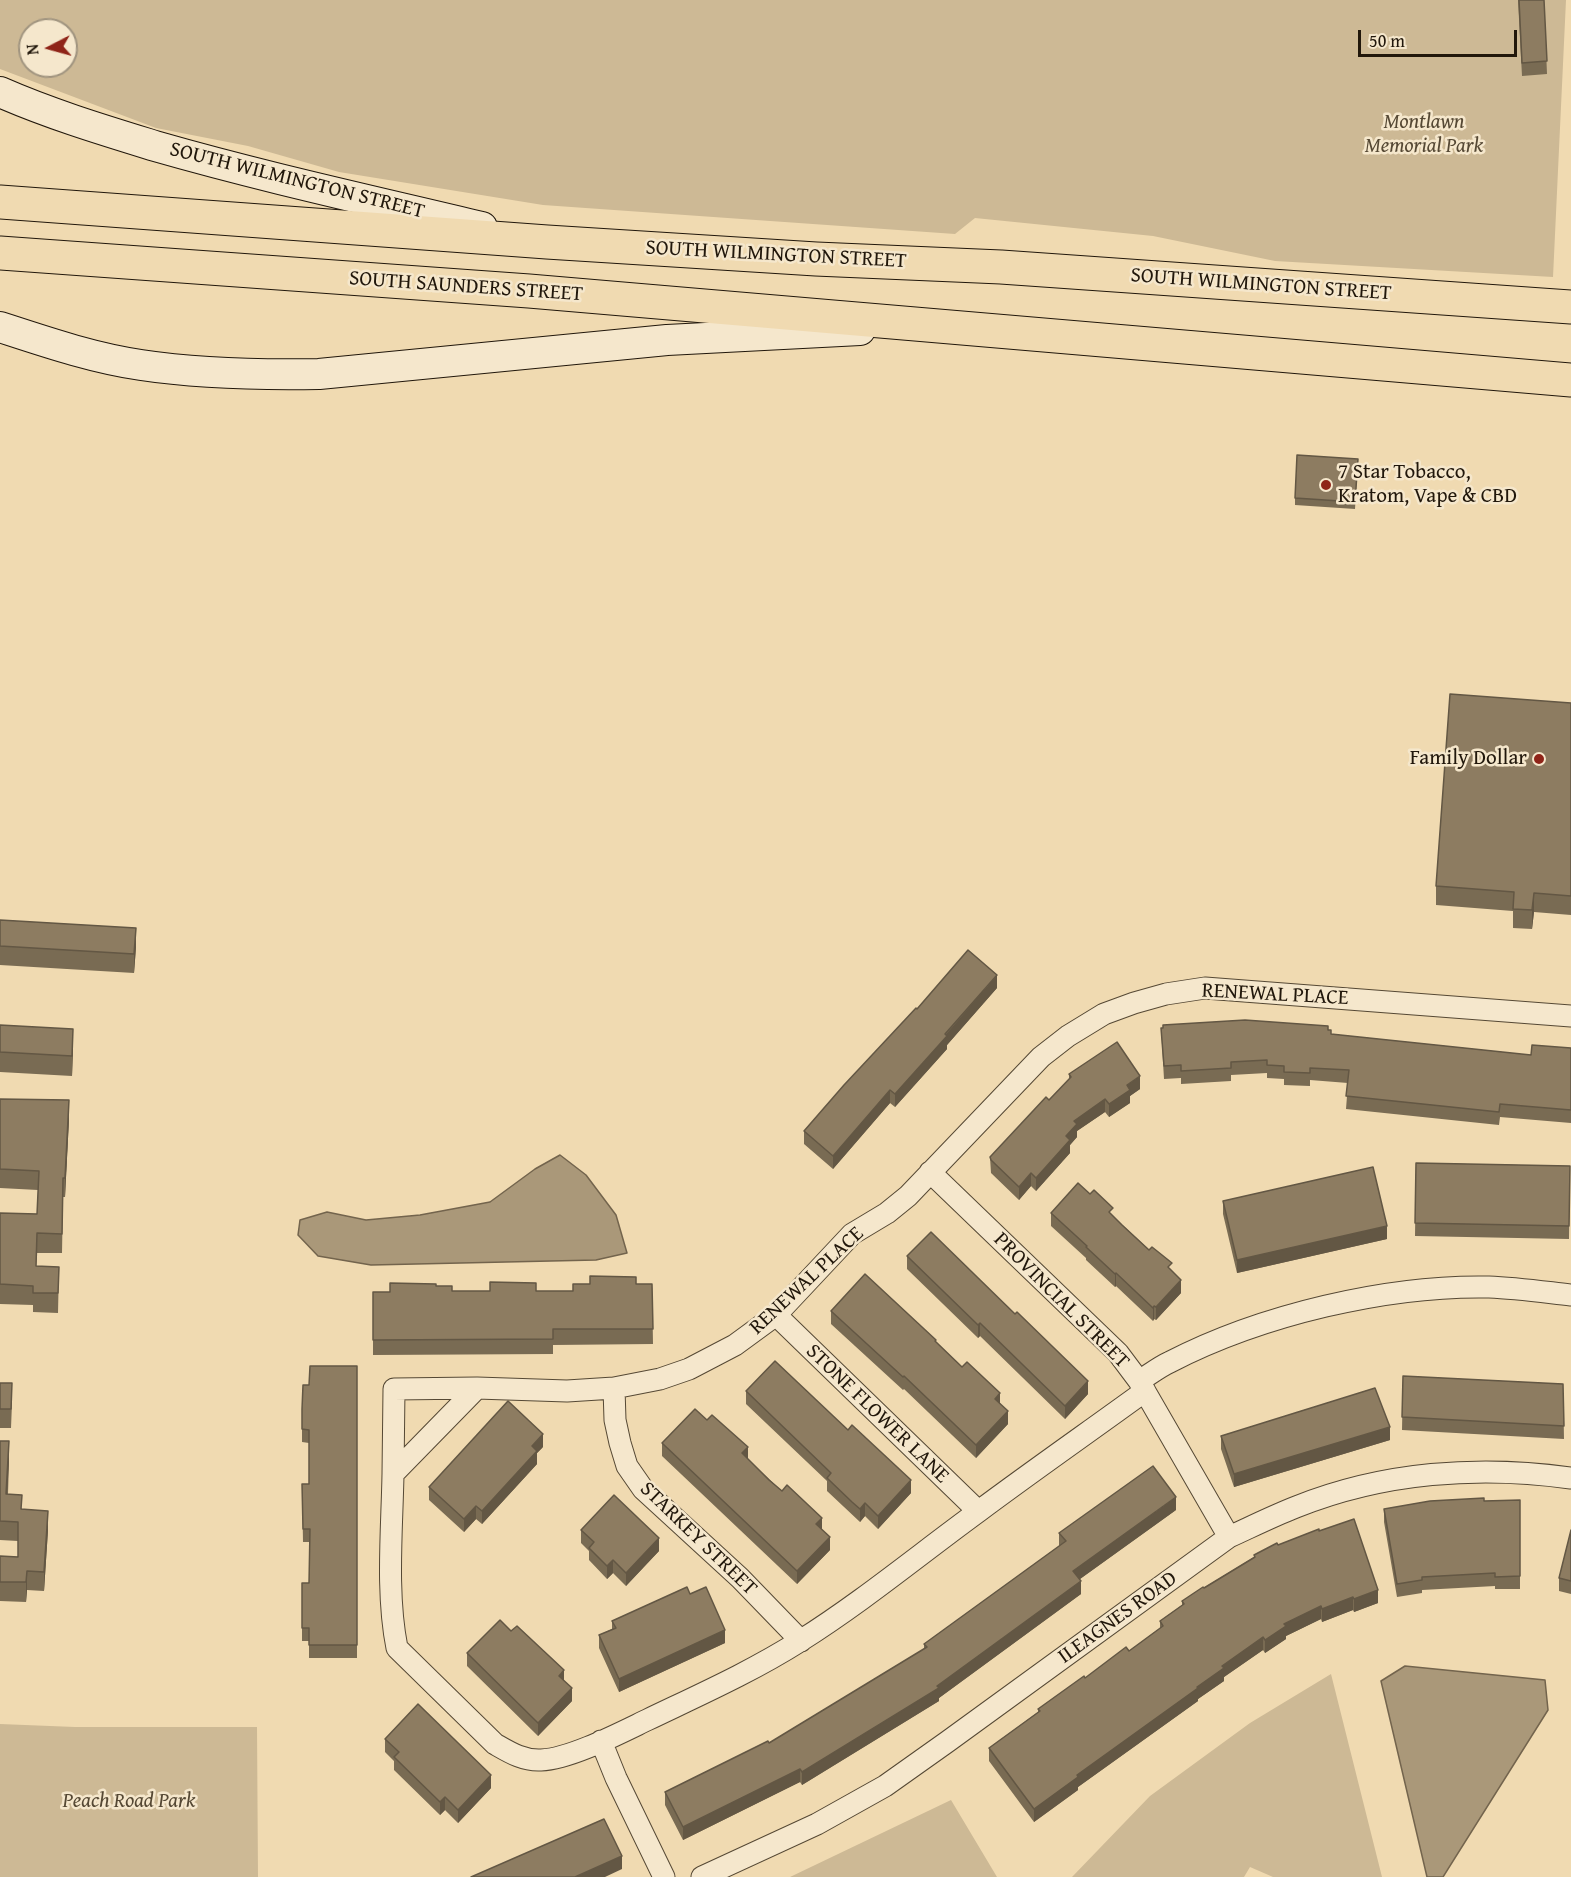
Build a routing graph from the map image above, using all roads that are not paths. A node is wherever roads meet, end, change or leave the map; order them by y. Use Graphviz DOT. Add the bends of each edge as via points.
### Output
graph roads {
  1 [pos="0,92"];
  2 [pos="0,202"];
  3 [pos="547,242"];
  4 [pos="0,253"];
  5 [pos="1571,307"];
  6 [pos="0,327"];
  7 [pos="932,327"];
  8 [pos="1571,380"];
  9 [pos="1571,1016"];
  10 [pos="930,1172"];
  11 [pos="1571,1295"];
  12 [pos="776,1316"];
  13 [pos="1142,1386"];
  14 [pos="477,1388"];
  15 [pos="614,1388"];
  16 [pos="393,1474"];
  17 [pos="1571,1478"];
  18 [pos="978,1512"];
  19 [pos="1229,1537"];
  20 [pos="801,1641"];
  21 [pos="601,1742"];
  22 [pos="664,1877"];
  23 [pos="702,1877"];
  1 -- 3 [label="main road, SOUTH WILMINGTON STREET" via="99,129 212,162"];
  2 -- 3 [label="highway"];
  3 -- 5 [label="highway, SOUTH WILMINGTON STREET" via="1010,268"];
  4 -- 7 [label="highway, SOUTH SAUNDERS STREET" via="529,291"];
  6 -- 7 [label="main road" via="51,344 141,365 266,375 319,374 667,340"];
  7 -- 8 [label="highway"];
  9 -- 10 [label="street, RENEWAL PLACE" via="1205,988 1166,994 1104,1014 1068,1035 1041,1057"];
  10 -- 12 [label="street, RENEWAL PLACE" via="908,1197 852,1234"];
  10 -- 13 [label="street, PROVINCIAL STREET" via="1118,1353"];
  11 -- 13 [label="street" via="1490,1287 1451,1288 1334,1304 1227,1337 1169,1362"];
  12 -- 15 [label="street, RENEWAL PLACE" via="735,1345 689,1369"];
  12 -- 18 [label="street, STONE FLOWER LANE"];
  13 -- 18 [label="street"];
  13 -- 19 [label="street, PROVINCIAL STREET"];
  14 -- 15 [label="street, RENEWAL PLACE"];
  14 -- 16 [label="street"];
  14 -- 16 [label="street, RENEWAL PLACE" via="394,1389"];
  15 -- 20 [label="street, STARKEY STREET" via="620,1443 627,1466 643,1489 740,1578"];
  16 -- 21 [label="street" via="392,1590 397,1648 495,1744 514,1755 541,1760"];
  17 -- 19 [label="street, ILEAGNES ROAD" via="1488,1471 1436,1473 1381,1482 1297,1506"];
  18 -- 20 [label="street"];
  19 -- 23 [label="street, ILEAGNES ROAD" via="885,1786 817,1824"];
  20 -- 21 [label="street" via="739,1677"];
  21 -- 22 [label="street"];
}
